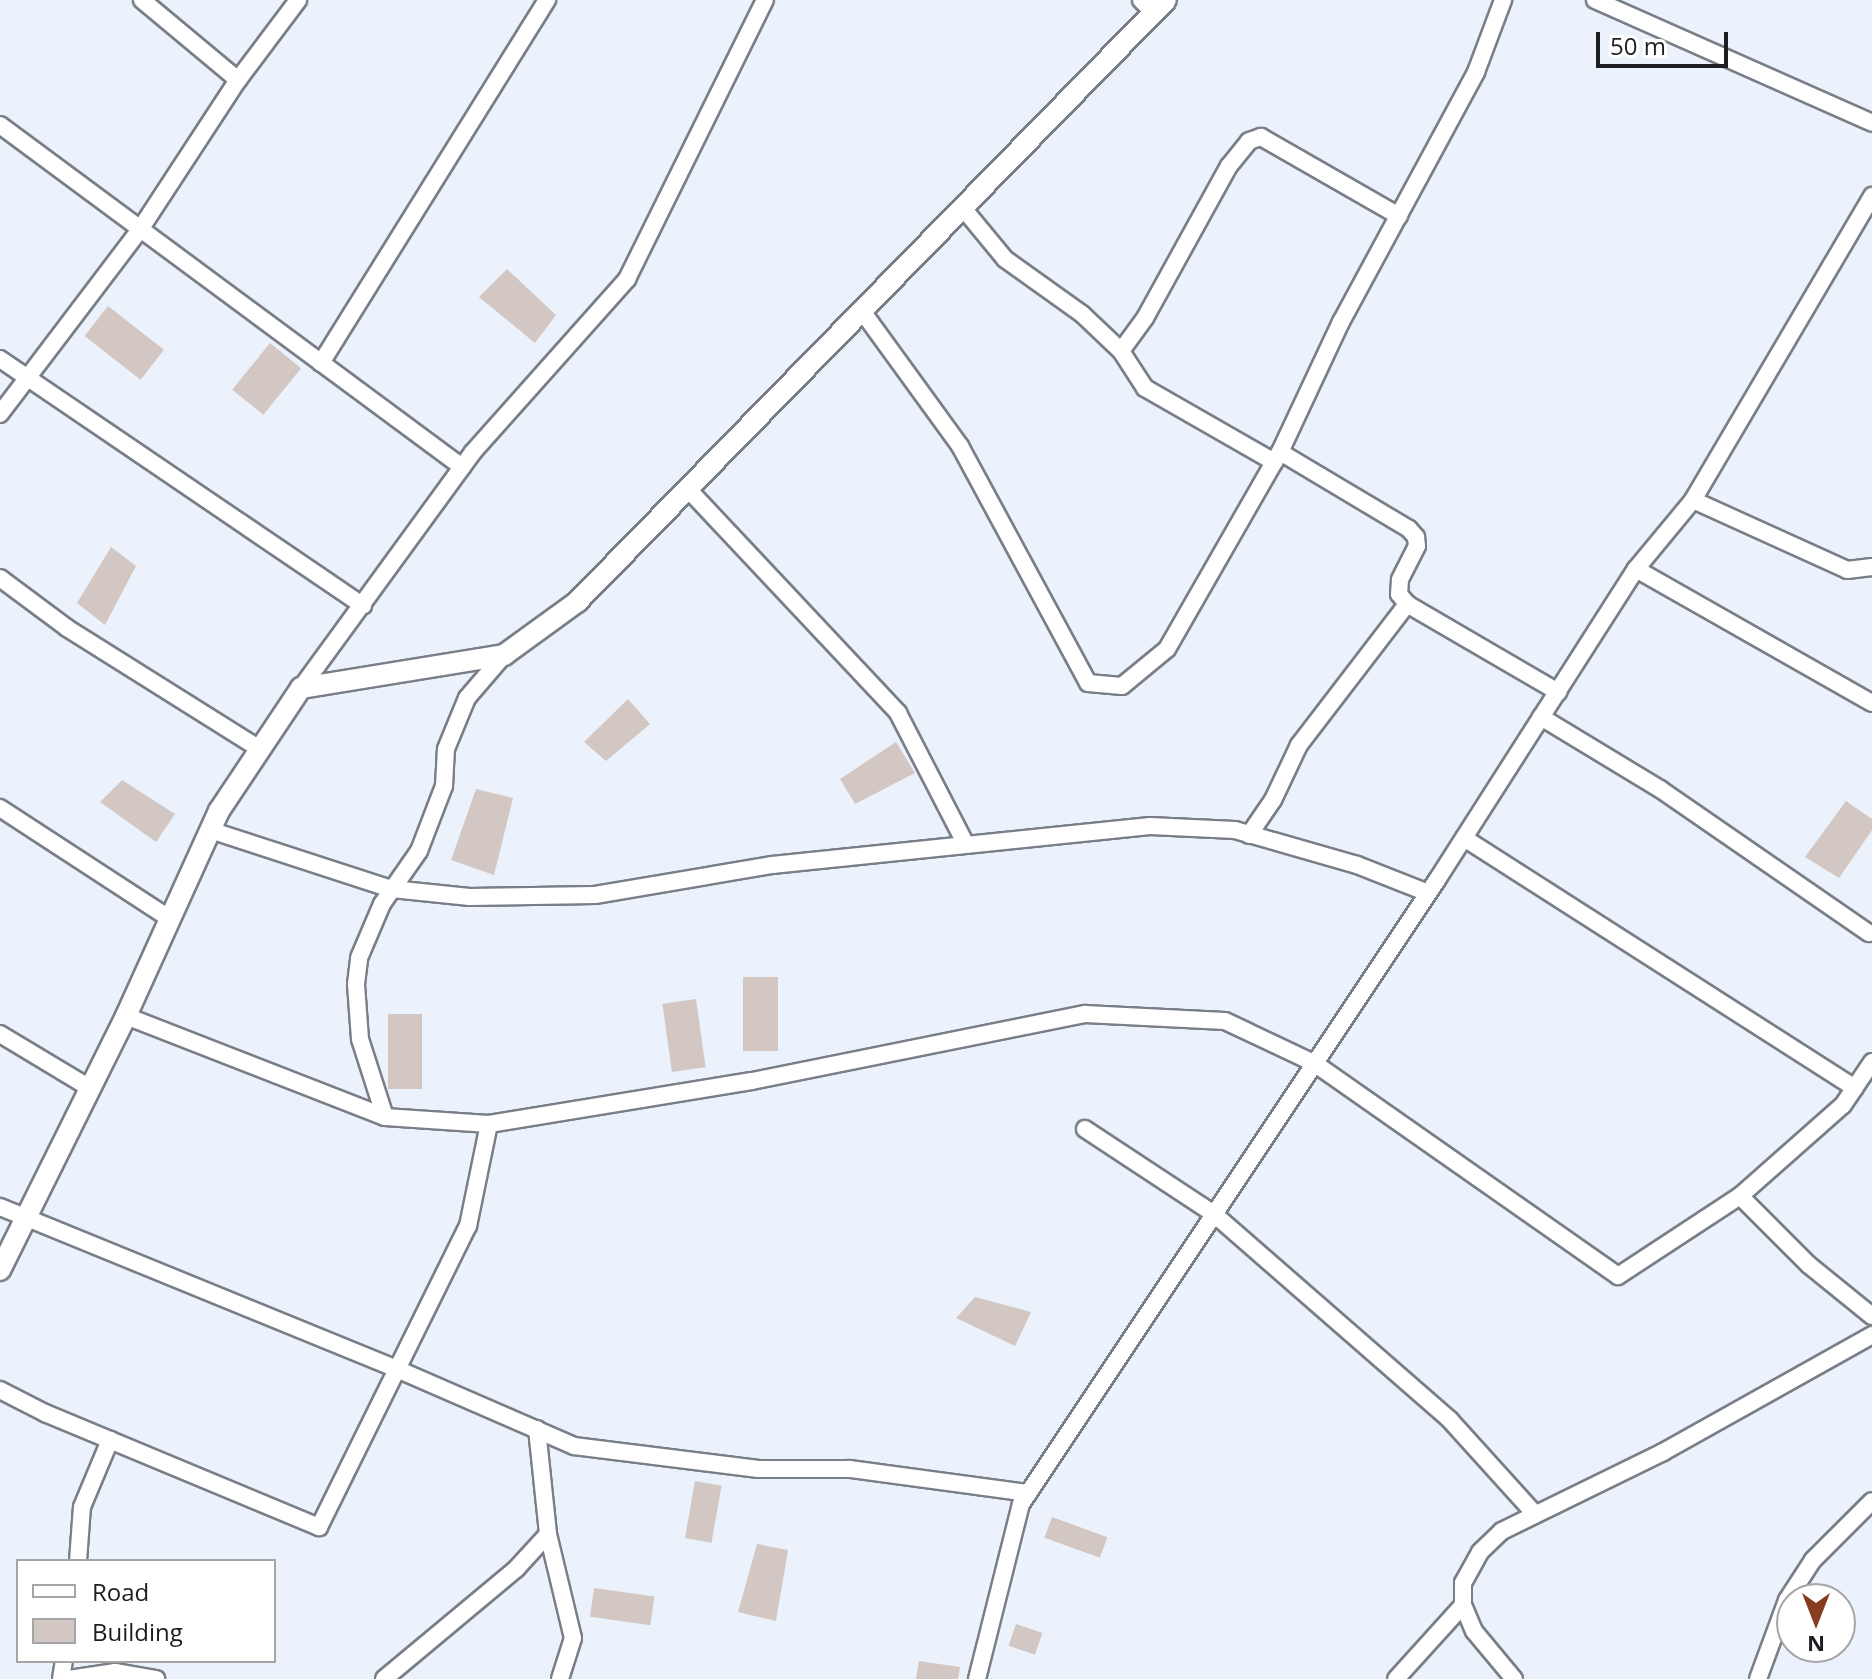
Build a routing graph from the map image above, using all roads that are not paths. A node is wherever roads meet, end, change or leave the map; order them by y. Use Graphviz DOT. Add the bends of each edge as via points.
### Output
graph roads {
  1 [pos="142,0"];
  2 [pos="298,0"];
  3 [pos="547,0"];
  4 [pos="765,0"];
  5 [pos="1503,0"];
  6 [pos="1595,0"];
  7 [pos="1154,4"];
  8 [pos="238,80"];
  9 [pos="1872,123"];
  10 [pos="0,125"];
  11 [pos="1872,196"];
  12 [pos="963,208"];
  13 [pos="1399,216"];
  14 [pos="141,228"];
  15 [pos="862,311"];
  16 [pos="1121,351"];
  17 [pos="0,359"];
  18 [pos="321,363"];
  19 [pos="26,376"];
  20 [pos="0,414"];
  21 [pos="1277,457"];
  22 [pos="462,467"];
  23 [pos="688,489"];
  24 [pos="1693,500"];
  25 [pos="1636,569"];
  26 [pos="1869,572"];
  27 [pos="0,578"];
  28 [pos="1407,604"];
  29 [pos="363,606"];
  30 [pos="504,655"];
  31 [pos="301,688"];
  32 [pos="1558,692"];
  33 [pos="1871,700"];
  34 [pos="1541,717"];
  35 [pos="260,749"];
  36 [pos="0,808"];
  37 [pos="210,830"];
  38 [pos="1249,835"];
  39 [pos="1464,838"];
  40 [pos="965,843"];
  41 [pos="392,889"];
  42 [pos="1428,893"];
  43 [pos="170,919"];
  44 [pos="1869,933"];
  45 [pos="126,1016"];
  46 [pos="0,1034"];
  47 [pos="1872,1062"];
  48 [pos="1314,1063"];
  49 [pos="90,1088"];
  50 [pos="1855,1088"];
  51 [pos="385,1117"];
  52 [pos="489,1124"];
  53 [pos="1085,1129"];
  54 [pos="1740,1196"];
  55 [pos="0,1207"];
  56 [pos="1214,1214"];
  57 [pos="25,1217"];
  58 [pos="0,1270"];
  59 [pos="1872,1316"];
  60 [pos="1871,1337"];
  61 [pos="397,1369"];
  62 [pos="0,1390"];
  63 [pos="537,1429"];
  64 [pos="110,1440"];
  65 [pos="1028,1493"];
  66 [pos="1872,1501"];
  67 [pos="1534,1513"];
  68 [pos="548,1534"];
  69 [pos="78,1559"];
  70 [pos="1463,1605"];
  71 [pos="69,1679"];
  72 [pos="156,1679"];
  73 [pos="384,1679"];
  74 [pos="560,1679"];
  75 [pos="977,1679"];
  76 [pos="1396,1679"];
  77 [pos="1514,1679"];
  78 [pos="1758,1679"];
  1 -- 8 [label="street"];
  2 -- 8 [label="street"];
  3 -- 18 [label="street"];
  4 -- 22 [label="street" via="627,279"];
  5 -- 13 [label="street" via="1476,72"];
  6 -- 9 [label="street"];
  7 -- 12 [label="street"];
  8 -- 14 [label="street"];
  10 -- 14 [label="street"];
  11 -- 24 [label="street"];
  12 -- 15 [label="street"];
  12 -- 16 [label="street" via="1005,259 1082,314"];
  13 -- 16 [label="street" via="1261,137 1249,141 1229,166 1145,318"];
  13 -- 21 [label="street"];
  14 -- 18 [label="street"];
  14 -- 19 [label="street"];
  15 -- 21 [label="street" via="960,446 1088,683 1122,686 1167,649"];
  15 -- 23 [label="street"];
  16 -- 21 [label="street" via="1145,388"];
  17 -- 19 [label="street"];
  18 -- 22 [label="street"];
  19 -- 20 [label="street"];
  19 -- 29 [label="street"];
  21 -- 28 [label="street" via="1409,529 1417,546 1400,580 1399,594"];
  22 -- 29 [label="street"];
  23 -- 30 [label="street" via="577,602"];
  23 -- 40 [label="street" via="898,713"];
  24 -- 25 [label="street"];
  24 -- 26 [label="street" via="1847,570"];
  25 -- 32 [label="street"];
  25 -- 33 [label="street"];
  27 -- 35 [label="street" via="67,628"];
  28 -- 32 [label="street"];
  28 -- 38 [label="street" via="1299,745"];
  29 -- 31 [label="street"];
  30 -- 31 [label="street"];
  30 -- 41 [label="street" via="467,698 446,749 437,809 419,851"];
  31 -- 35 [label="street"];
  32 -- 34 [label="street"];
  34 -- 39 [label="street"];
  34 -- 44 [label="street" via="1660,789"];
  35 -- 37 [label="street"];
  36 -- 43 [label="street"];
  37 -- 41 [label="street"];
  37 -- 43 [label="street"];
  38 -- 40 [label="street" via="1150,826"];
  38 -- 42 [label="street" via="1357,865"];
  39 -- 42 [label="street"];
  39 -- 50 [label="street"];
  40 -- 41 [label="street" via="772,865 595,895 470,897"];
  41 -- 51 [label="street" via="359,958 356,984 360,1039"];
  42 -- 48 [label="street"];
  43 -- 45 [label="street"];
  45 -- 49 [label="street"];
  45 -- 51 [label="street"];
  46 -- 49 [label="street"];
  47 -- 50 [label="street"];
  48 -- 52 [label="street" via="1225,1021 1085,1014 752,1081"];
  48 -- 54 [label="street" via="1618,1276"];
  48 -- 56 [label="street"];
  49 -- 57 [label="street"];
  50 -- 54 [label="street" via="1843,1105"];
  51 -- 52 [label="street"];
  52 -- 61 [label="street" via="468,1226"];
  53 -- 56 [label="street"];
  54 -- 59 [label="street" via="1809,1265"];
  55 -- 57 [label="street"];
  56 -- 65 [label="street"];
  56 -- 67 [label="street" via="1450,1420"];
  57 -- 58 [label="street"];
  57 -- 61 [label="street"];
  60 -- 67 [label="street" via="1663,1452"];
  61 -- 63 [label="street"];
  61 -- 64 [label="street" via="319,1527"];
  62 -- 64 [label="street"];
  63 -- 65 [label="street" via="574,1446 759,1469 850,1469"];
  63 -- 68 [label="street"];
  64 -- 69 [label="street" via="82,1507"];
  65 -- 75 [label="street"];
  66 -- 78 [label="street" via="1830,1541 1793,1590"];
  67 -- 70 [label="street" via="1502,1531 1480,1552 1463,1583"];
  68 -- 73 [label="street" via="516,1569"];
  68 -- 74 [label="street" via="573,1638"];
  70 -- 76 [label="street"];
  70 -- 77 [label="street" via="1474,1631"];
  71 -- 72 [label="street" via="115,1672"];
}
